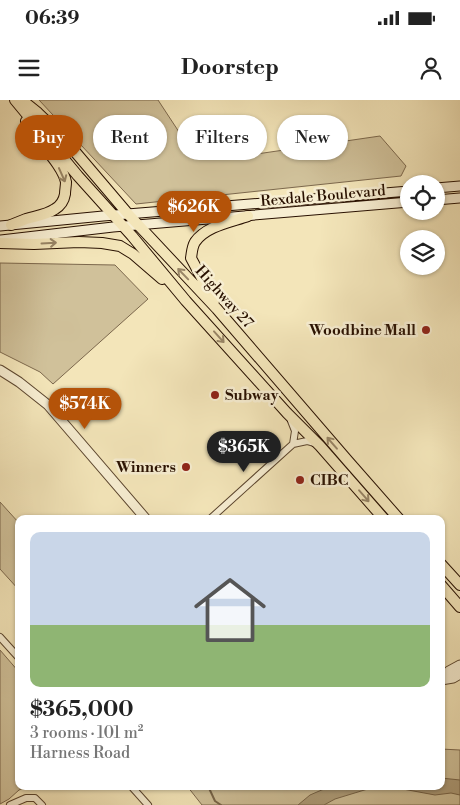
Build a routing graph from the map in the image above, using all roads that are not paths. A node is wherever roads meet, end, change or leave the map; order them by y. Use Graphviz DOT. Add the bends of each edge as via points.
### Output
graph roads {
  1 [pos="18,102"];
  2 [pos="460,186"];
  3 [pos="445,187"];
  4 [pos="400,191"];
  5 [pos="460,198"];
  6 [pos="445,199"];
  7 [pos="400,203"];
  8 [pos="128,214"];
  9 [pos="113,215"];
  10 [pos="248,216"];
  11 [pos="11,225"];
  12 [pos="0,226"];
  13 [pos="138,226"];
  14 [pos="123,227"];
  15 [pos="0,241"];
  16 [pos="186,301"];
  17 [pos="217,309"];
  18 [pos="0,370"];
  19 [pos="287,413"];
  20 [pos="293,444"];
  21 [pos="320,446"];
  22 [pos="143,515"];
  23 [pos="214,515"];
  24 [pos="380,515"];
  25 [pos="397,515"];
  26 [pos="445,568"];
  27 [pos="460,585"];
  28 [pos="445,590"];
  29 [pos="460,607"];
  30 [pos="0,637"];
  31 [pos="15,654"];
  32 [pos="460,665"];
  33 [pos="460,674"];
  34 [pos="445,676"];
  35 [pos="445,679"];
  36 [pos="135,790"];
  37 [pos="10,805"];
  38 [pos="42,805"];
  39 [pos="148,805"];
  1 -- 8 [label="main road, Highway 27" via="38,113 60,134"];
  1 -- 9 [label="main road, Highway 27"];
  1 -- 11 [label="main road, one-way" via="30,129 59,167 66,186 60,206"];
  2 -- 3 [label="main road"];
  4 -- 8 [label="main road, Rexdale Boulevard"];
  5 -- 6 [label="main road"];
  7 -- 10 [label="main road, Rexdale Boulevard"];
  8 -- 9 [label="main road, Rexdale Boulevard"];
  8 -- 13 [label="main road, Highway 27"];
  9 -- 11 [label="main road, Rexdale Boulevard"];
  9 -- 14 [label="main road, Highway 27"];
  10 -- 13 [label="main road, Rexdale Boulevard"];
  10 -- 17 [label="main road" via="203,234 193,247 190,258"];
  11 -- 12 [label="main road, Rexdale Boulevard"];
  13 -- 14 [label="main road, Rexdale Boulevard"];
  17 -- 13 [label="main road, Highway 27, one-way"];
  14 -- 15 [label="main road, Rexdale Boulevard"];
  14 -- 16 [label="main road, Highway 27"];
  15 -- 16 [label="main road, one-way" via="120,246"];
  16 -- 19 [label="main road, Highway 27, one-way"];
  25 -- 17 [label="main road, Highway 27, one-way"];
  18 -- 22 [label="main road" via="48,406"];
  19 -- 20 [label="street" via="294,426"];
  19 -- 21 [label="main road, Highway 27"];
  20 -- 21 [label="street" via="307,441"];
  20 -- 23 [label="street"];
  21 -- 24 [label="main road, Highway 27, one-way"];
  26 -- 27 [label="main road"];
  28 -- 29 [label="main road"];
  30 -- 31 [label="street"];
  32 -- 34 [label="main road"];
  33 -- 35 [label="main road"];
  36 -- 39 [label="street"];
  37 -- 38 [label="street" via="26,798 36,798"];
}
